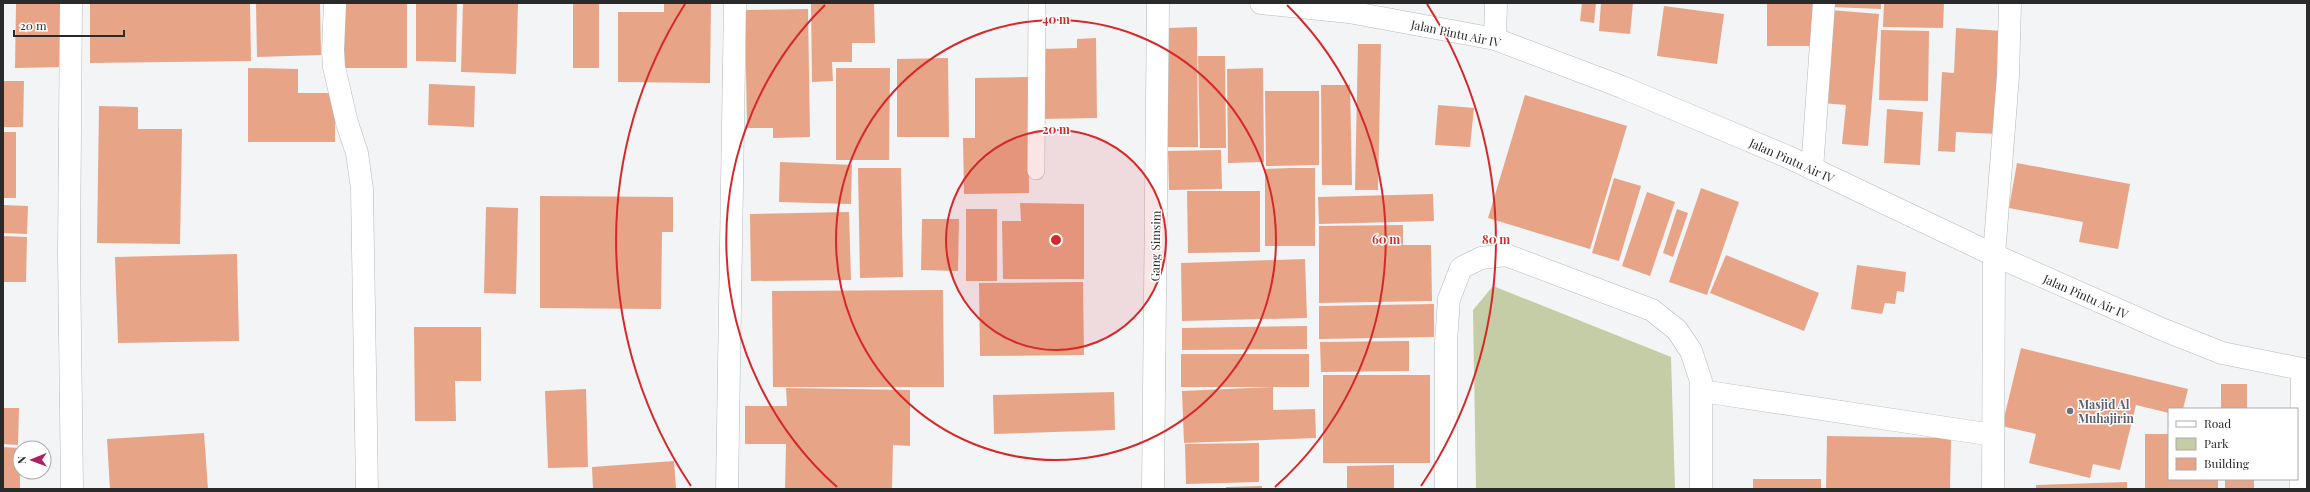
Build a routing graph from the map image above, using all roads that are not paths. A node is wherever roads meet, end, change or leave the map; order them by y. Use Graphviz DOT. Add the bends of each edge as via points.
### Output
graph roads {
  1 [pos="71,3"];
  2 [pos="335,3"];
  3 [pos="735,3"];
  4 [pos="1038,3"];
  5 [pos="1158,3"];
  6 [pos="1261,3"];
  7 [pos="1496,3"];
  8 [pos="1824,3"];
  9 [pos="2010,3"];
  10 [pos="1495,39"];
  11 [pos="1812,169"];
  12 [pos="1036,171"];
  13 [pos="1994,255"];
  14 [pos="2305,370"];
  15 [pos="1702,391"];
  16 [pos="1993,435"];
  17 [pos="72,489"];
  18 [pos="367,489"];
  19 [pos="727,489"];
  20 [pos="1153,489"];
  21 [pos="1446,489"];
  22 [pos="1701,489"];
  23 [pos="1993,489"];
  24 [pos="2301,489"];
  1 -- 17 [label="street" via="69,254"];
  2 -- 18 [label="street" via="334,67 357,153 362,189"];
  3 -- 19 [label="street"];
  4 -- 12 [label="lane"];
  5 -- 20 [label="street, Gang Simsim"];
  6 -- 10 [label="street, Jalan Pintu Air IV" via="1349,12"];
  7 -- 10 [label="street"];
  8 -- 11 [label="street"];
  9 -- 13 [label="street" via="2008,76"];
  10 -- 11 [label="street, Jalan Pintu Air IV" via="1622,87"];
  11 -- 13 [label="street, Jalan Pintu Air IV"];
  13 -- 14 [label="street, Jalan Pintu Air IV" via="2222,353"];
  13 -- 16 [label="street"];
  14 -- 24 [label="street"];
  15 -- 16 [label="street"];
  15 -- 21 [label="street" via="1691,351 1677,330 1652,310 1506,255 1481,258 1461,268 1449,299 1446,342"];
  15 -- 22 [label="street"];
  16 -- 23 [label="street"];
}
